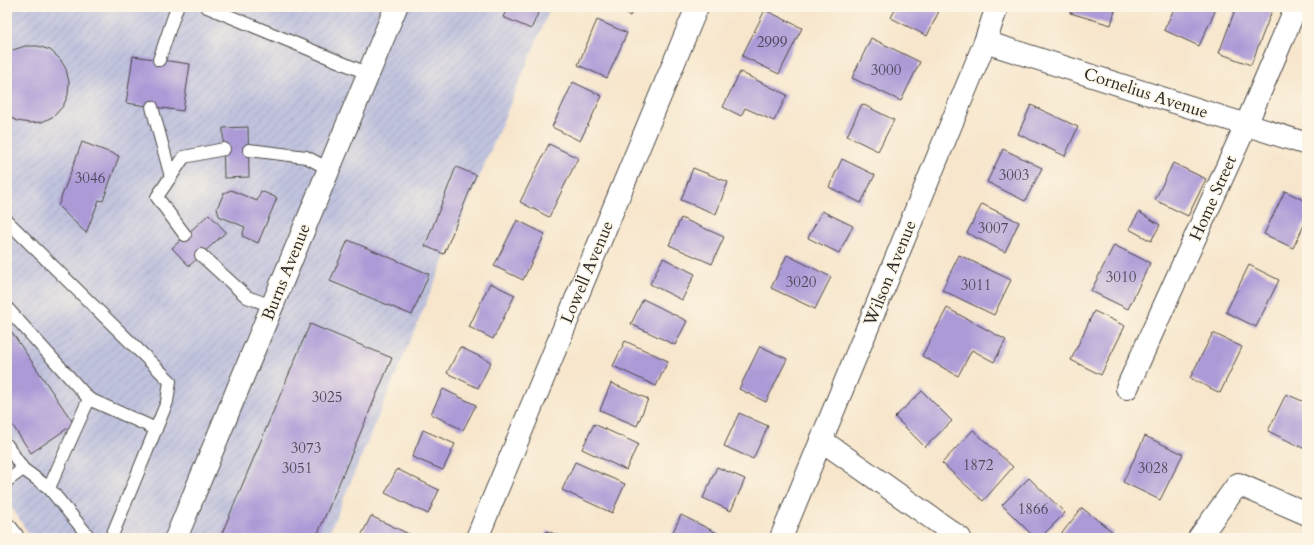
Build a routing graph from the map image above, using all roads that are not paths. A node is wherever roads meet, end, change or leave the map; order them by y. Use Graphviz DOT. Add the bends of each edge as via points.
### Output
graph roads {
  1 [pos="177,7"];
  2 [pos="207,7"];
  3 [pos="396,7"];
  4 [pos="697,7"];
  5 [pos="998,7"];
  6 [pos="1296,7"];
  7 [pos="985,42"];
  8 [pos="159,60"];
  9 [pos="369,74"];
  10 [pos="152,107"];
  11 [pos="1246,125"];
  12 [pos="1307,144"];
  13 [pos="224,149"];
  14 [pos="249,150"];
  15 [pos="329,169"];
  16 [pos="171,177"];
  17 [pos="7,221"];
  18 [pos="185,236"];
  19 [pos="201,255"];
  20 [pos="272,306"];
  21 [pos="7,308"];
  22 [pos="1127,388"];
  23 [pos="89,399"];
  24 [pos="156,429"];
  25 [pos="821,440"];
  26 [pos="7,445"];
  27 [pos="24,469"];
  28 [pos="7,481"];
  29 [pos="49,488"];
  30 [pos="1307,514"];
  31 [pos="7,530"];
  32 [pos="13,538"];
  33 [pos="90,538"];
  34 [pos="111,538"];
  35 [pos="176,538"];
  36 [pos="477,538"];
  37 [pos="780,538"];
  38 [pos="960,538"];
  39 [pos="1199,538"];
  1 -- 8 [label="lane"];
  2 -- 9 [label="lane"];
  3 -- 9 [label="street, Burns Avenue"];
  4 -- 36 [label="street, Lowell Avenue"];
  5 -- 7 [label="street, Wilson Avenue"];
  6 -- 11 [label="street, Home Street"];
  7 -- 11 [label="street, Cornelius Avenue"];
  7 -- 25 [label="street, Wilson Avenue"];
  9 -- 15 [label="street, Burns Avenue"];
  10 -- 16 [label="lane"];
  11 -- 12 [label="street, Cornelius Avenue"];
  11 -- 22 [label="street, Home Street"];
  13 -- 16 [label="lane" via="184,157"];
  14 -- 15 [label="lane" via="306,157"];
  15 -- 20 [label="street, Burns Avenue"];
  16 -- 18 [label="lane" via="157,197"];
  17 -- 24 [label="lane" via="170,381 167,402"];
  19 -- 20 [label="lane" via="247,297"];
  20 -- 35 [label="street, Burns Avenue"];
  21 -- 23 [label="lane"];
  23 -- 24 [label="lane"];
  23 -- 29 [label="lane"];
  24 -- 34 [label="lane"];
  25 -- 37 [label="street, Wilson Avenue"];
  25 -- 38 [label="street"];
  26 -- 27 [label="lane"];
  27 -- 28 [label="lane"];
  27 -- 29 [label="lane"];
  29 -- 33 [label="lane"];
  30 -- 39 [label="street" via="1238,484"];
  31 -- 32 [label="street"];
}
